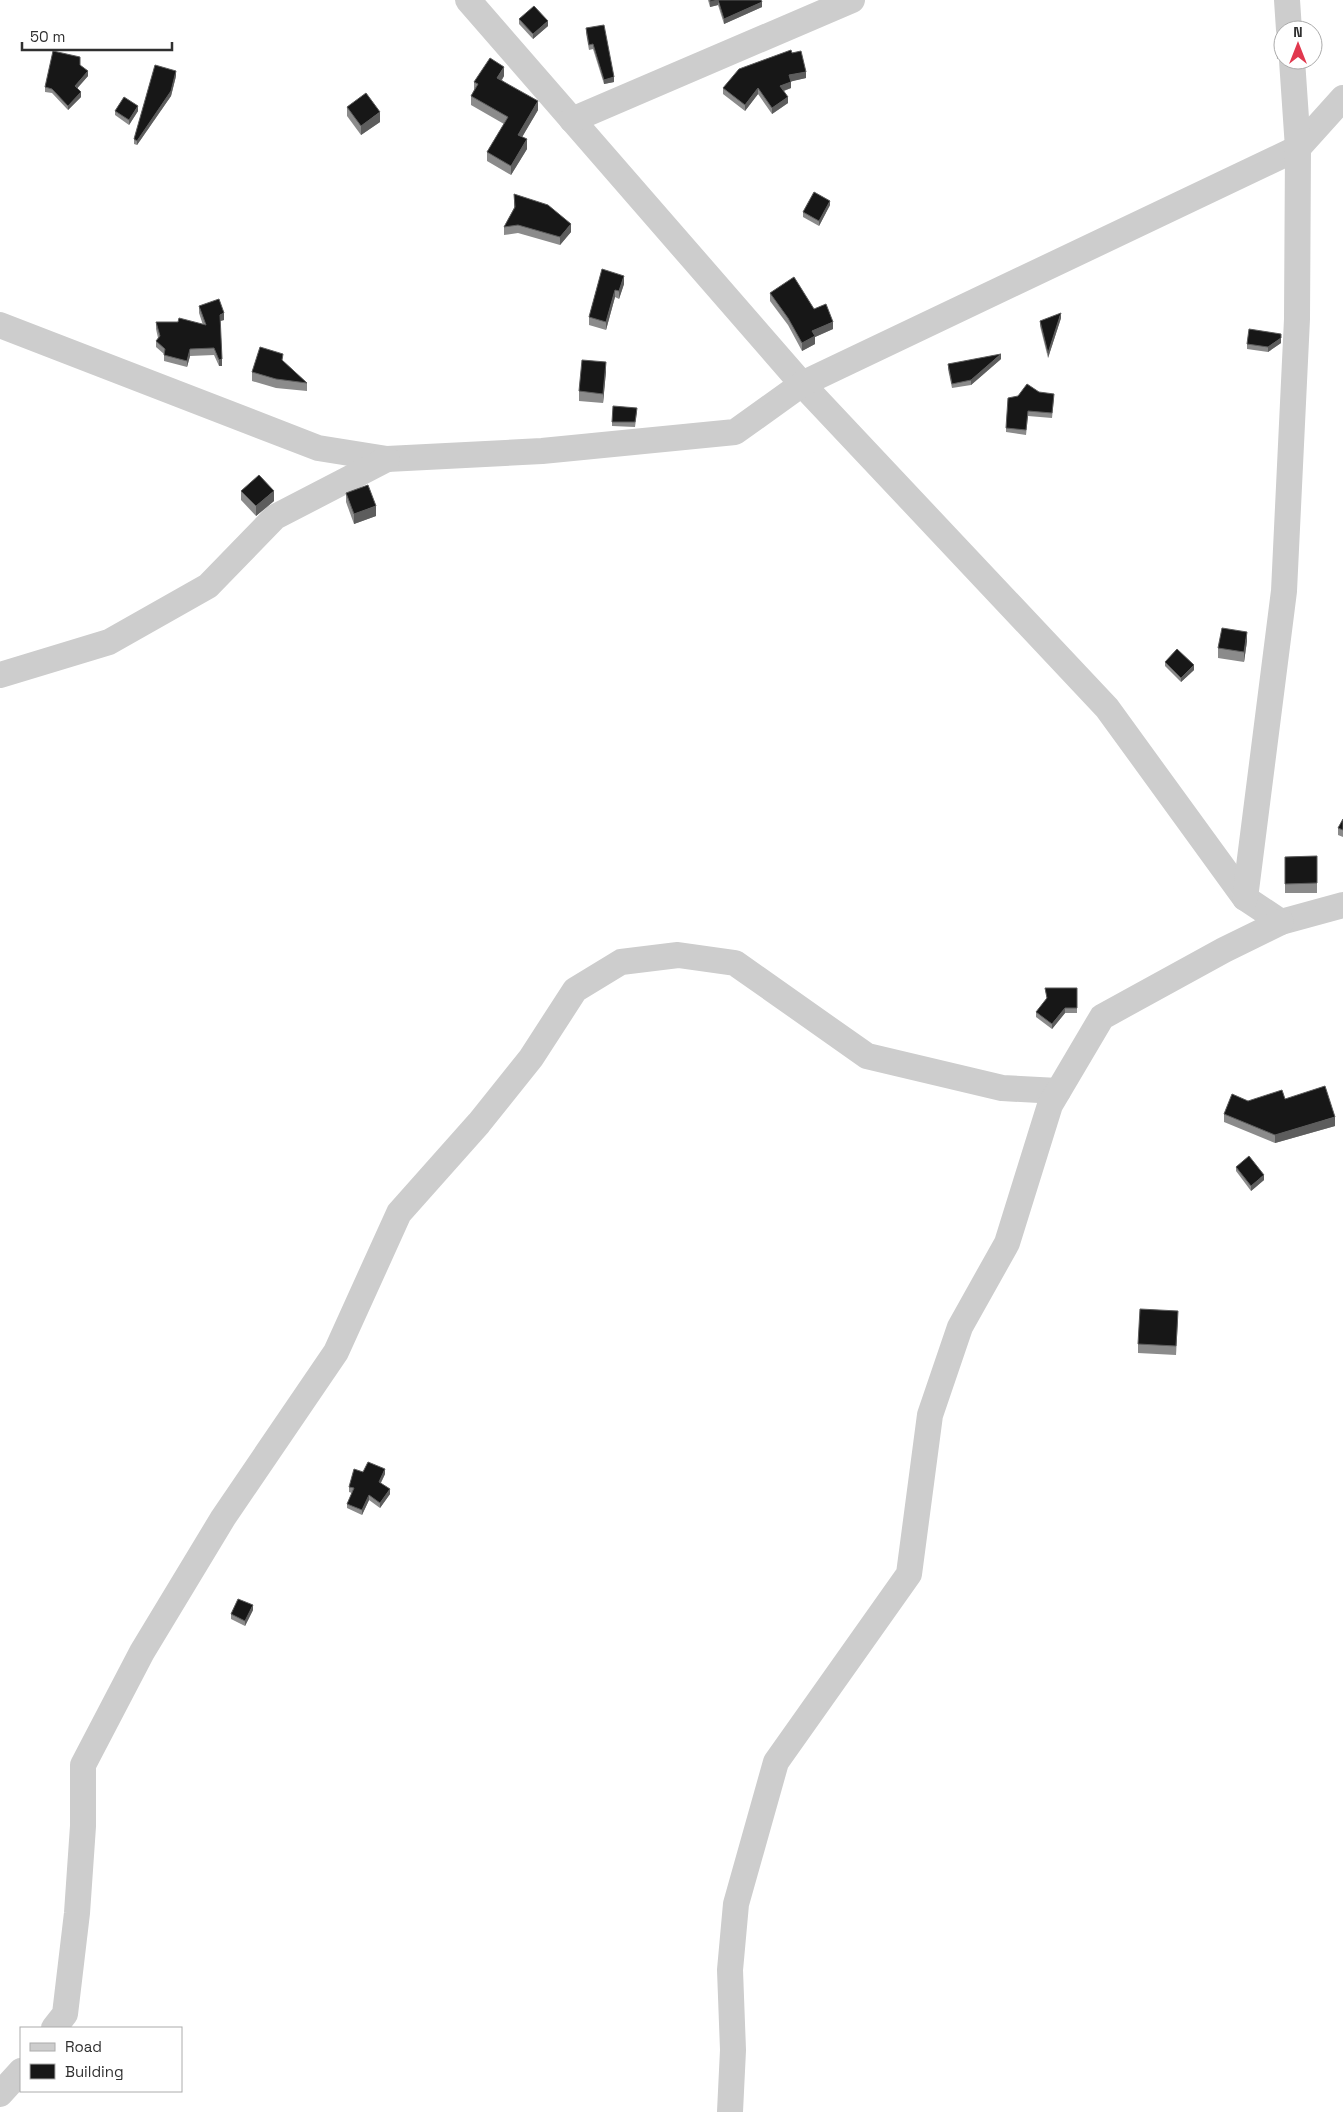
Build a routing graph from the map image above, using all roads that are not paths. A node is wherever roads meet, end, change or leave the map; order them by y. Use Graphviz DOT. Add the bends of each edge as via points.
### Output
graph roads {
  1 [pos="468,0"];
  2 [pos="852,0"];
  3 [pos="1287,0"];
  4 [pos="1289,20"];
  5 [pos="1293,70"];
  6 [pos="1343,98"];
  7 [pos="572,120"];
  8 [pos="1298,148"];
  9 [pos="0,325"];
  10 [pos="802,384"];
  11 [pos="387,458"];
  12 [pos="0,675"];
  13 [pos="1245,898"];
  14 [pos="1343,906"];
  15 [pos="1280,922"];
  16 [pos="1058,1091"];
  17 [pos="55,2027"];
  18 [pos="20,2072"];
  19 [pos="0,2094"];
  20 [pos="730,2112"];
  1 -- 7 [label="street"];
  2 -- 7 [label="street"];
  3 -- 4 [label="street"];
  5 -- 8 [label="street"];
  6 -- 8 [label="street"];
  7 -- 10 [label="street"];
  8 -- 10 [label="street"];
  8 -- 13 [label="street" via="1297,319 1284,591"];
  9 -- 11 [label="street" via="318,448"];
  10 -- 11 [label="street" via="734,432 542,450"];
  10 -- 13 [label="street" via="1107,708"];
  11 -- 12 [label="street" via="275,517 208,586 109,642"];
  13 -- 15 [label="street"];
  14 -- 15 [label="street"];
  15 -- 16 [label="street" via="1102,1017"];
  16 -- 17 [label="street" via="1002,1088 867,1056 735,963 678,955 621,962 575,990 531,1058 479,1123 399,1213 336,1352 223,1518 142,1652 83,1765 77,1913 65,2014"];
  16 -- 20 [label="street" via="1050,1105 1007,1242 960,1327 930,1415 909,1574 776,1762 736,1904 730,1970 733,2050"];
  18 -- 19 [label="street"];
}
